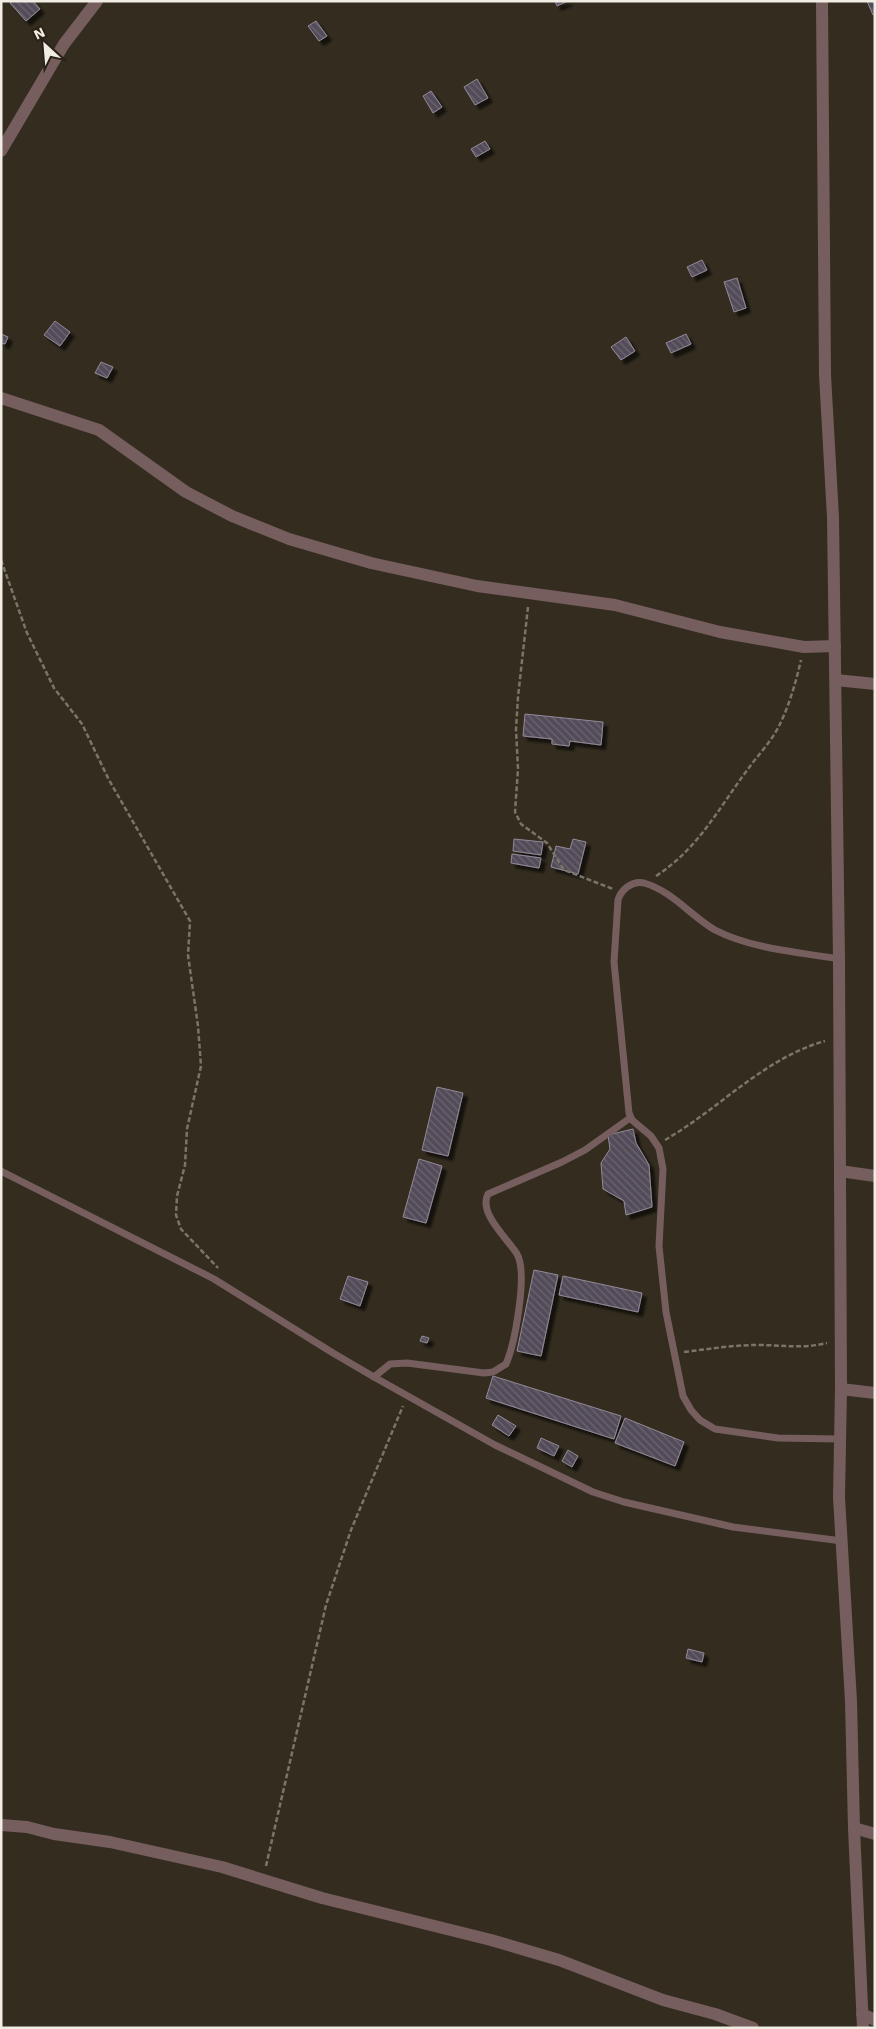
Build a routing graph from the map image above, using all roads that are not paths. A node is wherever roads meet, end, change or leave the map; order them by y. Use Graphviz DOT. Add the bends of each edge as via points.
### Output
graph roads {
  1 [pos="97,1"];
  2 [pos="822,1"];
  3 [pos="1,151"];
  4 [pos="1,398"];
  5 [pos="835,646"];
  6 [pos="836,680"];
  7 [pos="875,684"];
  8 [pos="839,959"];
  9 [pos="630,1118"];
  10 [pos="1,1171"];
  11 [pos="840,1171"];
  12 [pos="875,1176"];
  13 [pos="374,1377"];
  14 [pos="841,1389"];
  15 [pos="875,1393"];
  16 [pos="839,1439"];
  17 [pos="842,1541"];
  18 [pos="1,1825"];
  19 [pos="854,1828"];
  20 [pos="875,1834"];
  21 [pos="862,2014"];
  22 [pos="875,2020"];
  23 [pos="753,2028"];
  24 [pos="863,2028"];
  1 -- 3 [label="street" via="64,44"];
  2 -- 5 [label="street" via="825,375 833,518"];
  4 -- 5 [label="street" via="99,430 186,492 232,516 289,539 371,563 477,586 614,605 720,632 804,647"];
  5 -- 6 [label="street"];
  6 -- 7 [label="street"];
  6 -- 8 [label="street"];
  8 -- 9 [label="lane" via="744,941 715,930 673,899 644,883 633,884 621,893 615,922 614,962"];
  8 -- 11 [label="street"];
  9 -- 13 [label="lane" via="585,1150 488,1194 487,1210 519,1262 518,1321 506,1364 484,1373 406,1363 390,1364"];
  9 -- 16 [label="lane" via="651,1136 659,1148 663,1170 659,1246 666,1312 683,1396 691,1410 715,1429 778,1438"];
  10 -- 13 [label="lane" via="214,1279"];
  11 -- 12 [label="street"];
  11 -- 14 [label="street"];
  13 -- 17 [label="lane" via="536,1466 593,1492 733,1527"];
  14 -- 15 [label="street"];
  14 -- 16 [label="street"];
  16 -- 17 [label="street"];
  17 -- 19 [label="street"];
  18 -- 23 [label="street" via="110,1842 222,1867 322,1898 522,1948 581,1967 663,2000"];
  19 -- 20 [label="street"];
  19 -- 21 [label="street"];
  21 -- 22 [label="street"];
  21 -- 24 [label="street"];
}
